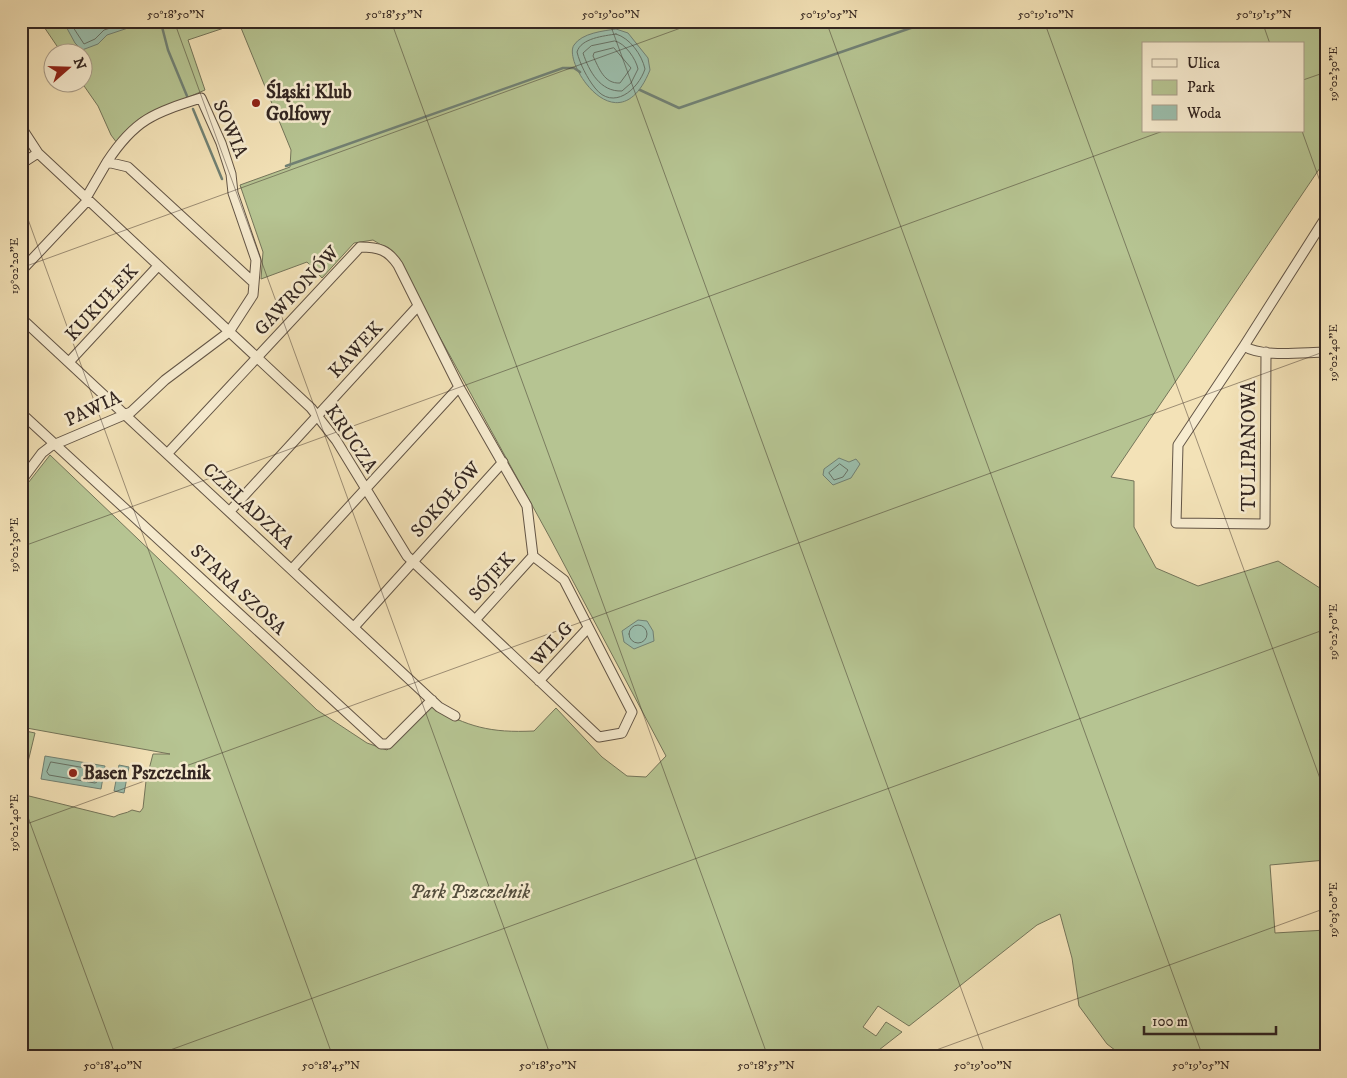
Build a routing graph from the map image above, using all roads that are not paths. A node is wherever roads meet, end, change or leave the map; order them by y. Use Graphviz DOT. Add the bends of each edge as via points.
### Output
graph roads {
  1 [pos="21,128"];
  2 [pos="38,153"];
  3 [pos="107,162"];
  4 [pos="21,164"];
  5 [pos="87,199"];
  6 [pos="1326,218"];
  7 [pos="158,266"];
  8 [pos="21,271"];
  9 [pos="253,282"];
  10 [pos="418,306"];
  11 [pos="21,318"];
  12 [pos="229,332"];
  13 [pos="1244,346"];
  14 [pos="1266,352"];
  15 [pos="1326,352"];
  16 [pos="256,358"];
  17 [pos="69,362"];
  18 [pos="459,387"];
  19 [pos="21,413"];
  20 [pos="126,415"];
  21 [pos="318,415"];
  22 [pos="56,444"];
  23 [pos="167,454"];
  24 [pos="503,462"];
  25 [pos="21,481"];
  26 [pos="365,488"];
  27 [pos="230,511"];
  28 [pos="533,556"];
  29 [pos="413,561"];
  30 [pos="292,569"];
  31 [pos="476,619"];
  32 [pos="354,626"];
  33 [pos="588,628"];
  34 [pos="539,682"];
  35 [pos="432,700"];
  36 [pos="455,716"];
  1 -- 2 [label="street, KRUCZA"];
  2 -- 4 [label="street"];
  2 -- 5 [label="street, KRUCZA"];
  3 -- 5 [label="street, SOWIA"];
  3 -- 9 [label="street" via="128,167"];
  3 -- 9 [label="street, SOWIA" via="117,146 141,122 201,98 221,143 233,193 256,260"];
  5 -- 7 [label="street, KRUCZA"];
  5 -- 8 [label="street, SOWIA"];
  6 -- 13 [label="street"];
  7 -- 12 [label="street, KRUCZA"];
  7 -- 17 [label="street, KUKUŁEK"];
  9 -- 12 [label="street, SOWIA" via="253,294"];
  10 -- 16 [label="street, GAWRONÓW" via="391,255 378,247 360,247"];
  10 -- 18 [label="street"];
  10 -- 21 [label="street, KAWEK"];
  11 -- 17 [label="street, CZELADZKA"];
  12 -- 16 [label="street, KRUCZA"];
  12 -- 20 [label="street, PAWIA" via="165,380"];
  13 -- 14 [label="street" via="1252,351"];
  13 -- 14 [label="street, TULIPANOWA" via="1178,444 1176,523 1265,524"];
  14 -- 15 [label="street"];
  16 -- 21 [label="street, KRUCZA"];
  16 -- 23 [label="street, GAWRONÓW"];
  17 -- 20 [label="street, CZELADZKA"];
  18 -- 24 [label="street"];
  18 -- 26 [label="street"];
  19 -- 22 [label="street, STARA SZOSA"];
  20 -- 22 [label="street, PAWIA"];
  20 -- 23 [label="street, CZELADZKA"];
  21 -- 26 [label="street, KRUCZA"];
  21 -- 27 [label="street, KAWEK"];
  22 -- 25 [label="street, PAWIA" via="42,453"];
  22 -- 35 [label="street, STARA SZOSA" via="381,744 388,744"];
  23 -- 27 [label="street, CZELADZKA"];
  24 -- 28 [label="street" via="527,506"];
  24 -- 29 [label="street, SOKOŁÓW"];
  26 -- 29 [label="street, KRUCZA" via="398,545"];
  26 -- 30 [label="street"];
  27 -- 30 [label="street, CZELADZKA"];
  28 -- 31 [label="street, SÓJEK"];
  28 -- 33 [label="street" via="564,580"];
  29 -- 31 [label="street, KRUCZA"];
  29 -- 32 [label="street, SOKOŁÓW"];
  30 -- 32 [label="street, CZELADZKA"];
  31 -- 34 [label="street, KRUCZA"];
  32 -- 35 [label="street, CZELADZKA"];
  33 -- 34 [label="street, WILG"];
  33 -- 34 [label="street, KRUCZA" via="632,712 622,733 599,737"];
  35 -- 36 [label="street, CZELADZKA"];
}
